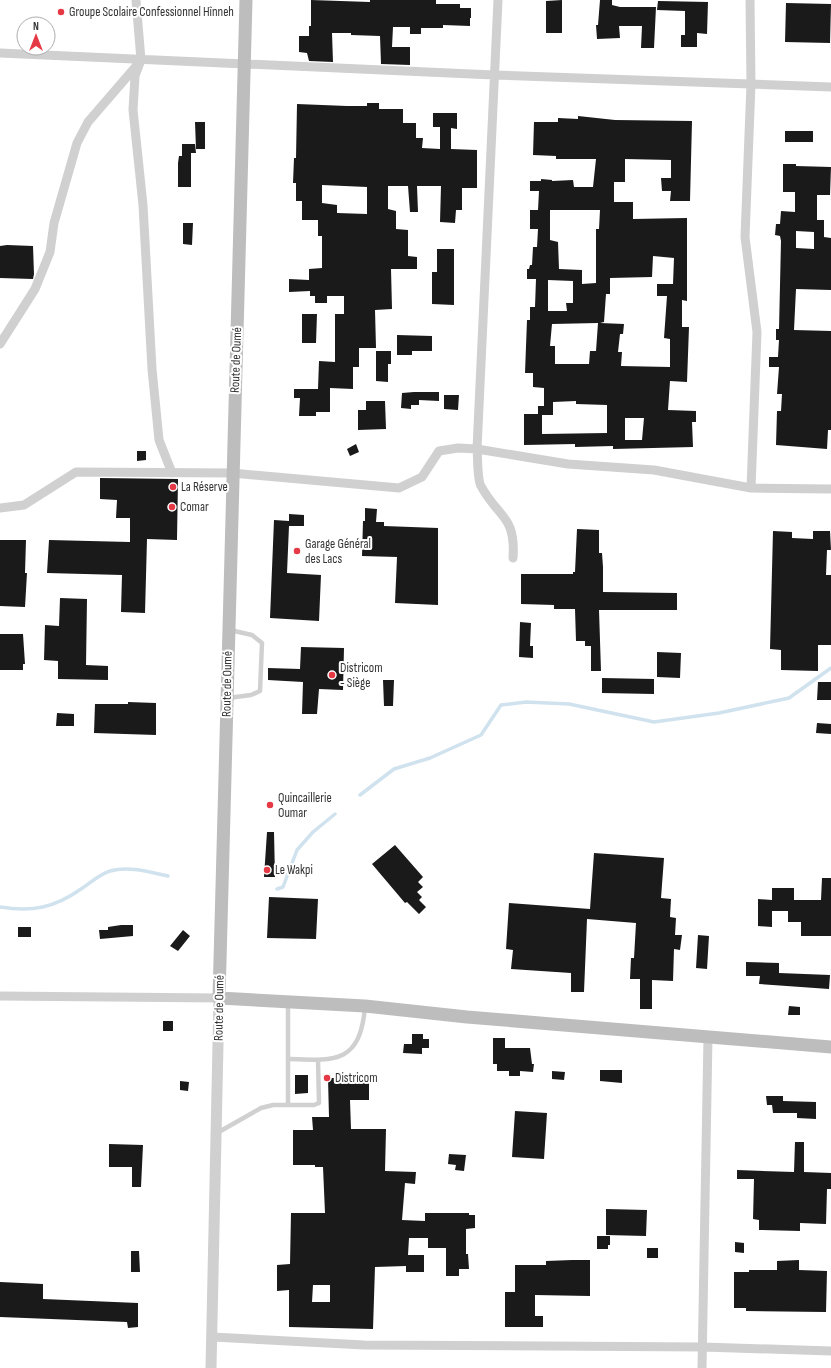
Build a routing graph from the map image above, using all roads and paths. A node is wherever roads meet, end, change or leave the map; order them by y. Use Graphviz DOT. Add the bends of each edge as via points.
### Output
graph roads {
  1 [pos="136,0"];
  2 [pos="246,0"];
  3 [pos="498,0"];
  4 [pos="750,0"];
  5 [pos="0,53"];
  6 [pos="141,60"];
  7 [pos="244,64"];
  8 [pos="494,75"];
  9 [pos="752,84"];
  10 [pos="831,87"];
  11 [pos="0,344"];
  12 [pos="477,449"];
  13 [pos="172,473"];
  14 [pos="232,473"];
  15 [pos="751,488"];
  16 [pos="831,489"];
  17 [pos="0,508"];
  18 [pos="513,558"];
  19 [pos="228,629"];
  20 [pos="226,699"];
  21 [pos="0,996"];
  22 [pos="219,998"];
  23 [pos="288,1002"];
  24 [pos="365,1006"];
  25 [pos="708,1037"];
  26 [pos="831,1047"];
  27 [pos="289,1059"];
  28 [pos="318,1060"];
  29 [pos="288,1104"];
  30 [pos="217,1133"];
  31 [pos="212,1337"];
  32 [pos="703,1347"];
  33 [pos="831,1351"];
  34 [pos="211,1368"];
  35 [pos="702,1368"];
  1 -- 6 [label="street"];
  2 -- 7 [label="main road, Route de Oumé"];
  3 -- 8 [label="street"];
  4 -- 9 [label="street"];
  5 -- 6 [label="street"];
  6 -- 7 [label="street"];
  6 -- 11 [label="street" via="88,122 77,143 54,223 50,252 34,289"];
  6 -- 13 [label="street" via="136,76 134,110 143,205 152,369 159,440"];
  7 -- 8 [label="street"];
  7 -- 14 [label="main road, Route de Oumé"];
  8 -- 9 [label="street"];
  8 -- 12 [label="street"];
  9 -- 10 [label="street"];
  9 -- 15 [label="street" via="745,237 757,332"];
  12 -- 14 [label="street" via="439,451 422,477 399,488"];
  12 -- 15 [label="street" via="568,464 654,470"];
  12 -- 18 [label="street" via="480,485 507,519 514,540"];
  13 -- 14 [label="street"];
  13 -- 17 [label="street" via="76,472 24,505"];
  14 -- 19 [label="main road, Route de Oumé"];
  15 -- 16 [label="street"];
  19 -- 20 [label="main road, Route de Oumé"];
  19 -- 20 [label="lane" via="252,634 262,643 260,691"];
  20 -- 22 [label="main road, Route de Oumé"];
  21 -- 22 [label="street"];
  22 -- 23 [label="main road"];
  22 -- 30 [label="street, Route de Oumé"];
  23 -- 24 [label="main road"];
  23 -- 27 [label="lane"];
  24 -- 25 [label="main road"];
  24 -- 28 [label="lane" via="361,1032 351,1048 341,1056"];
  25 -- 26 [label="main road"];
  25 -- 32 [label="street"];
  27 -- 28 [label="lane"];
  27 -- 29 [label="lane"];
  28 -- 29 [label="lane" via="319,1103"];
  29 -- 30 [label="lane" via="273,1104 261,1108"];
  30 -- 31 [label="street, Route de Oumé"];
  31 -- 32 [label="street" via="364,1345"];
  31 -- 34 [label="street, Route de Oumé"];
  32 -- 33 [label="street"];
  32 -- 35 [label="street"];
}
